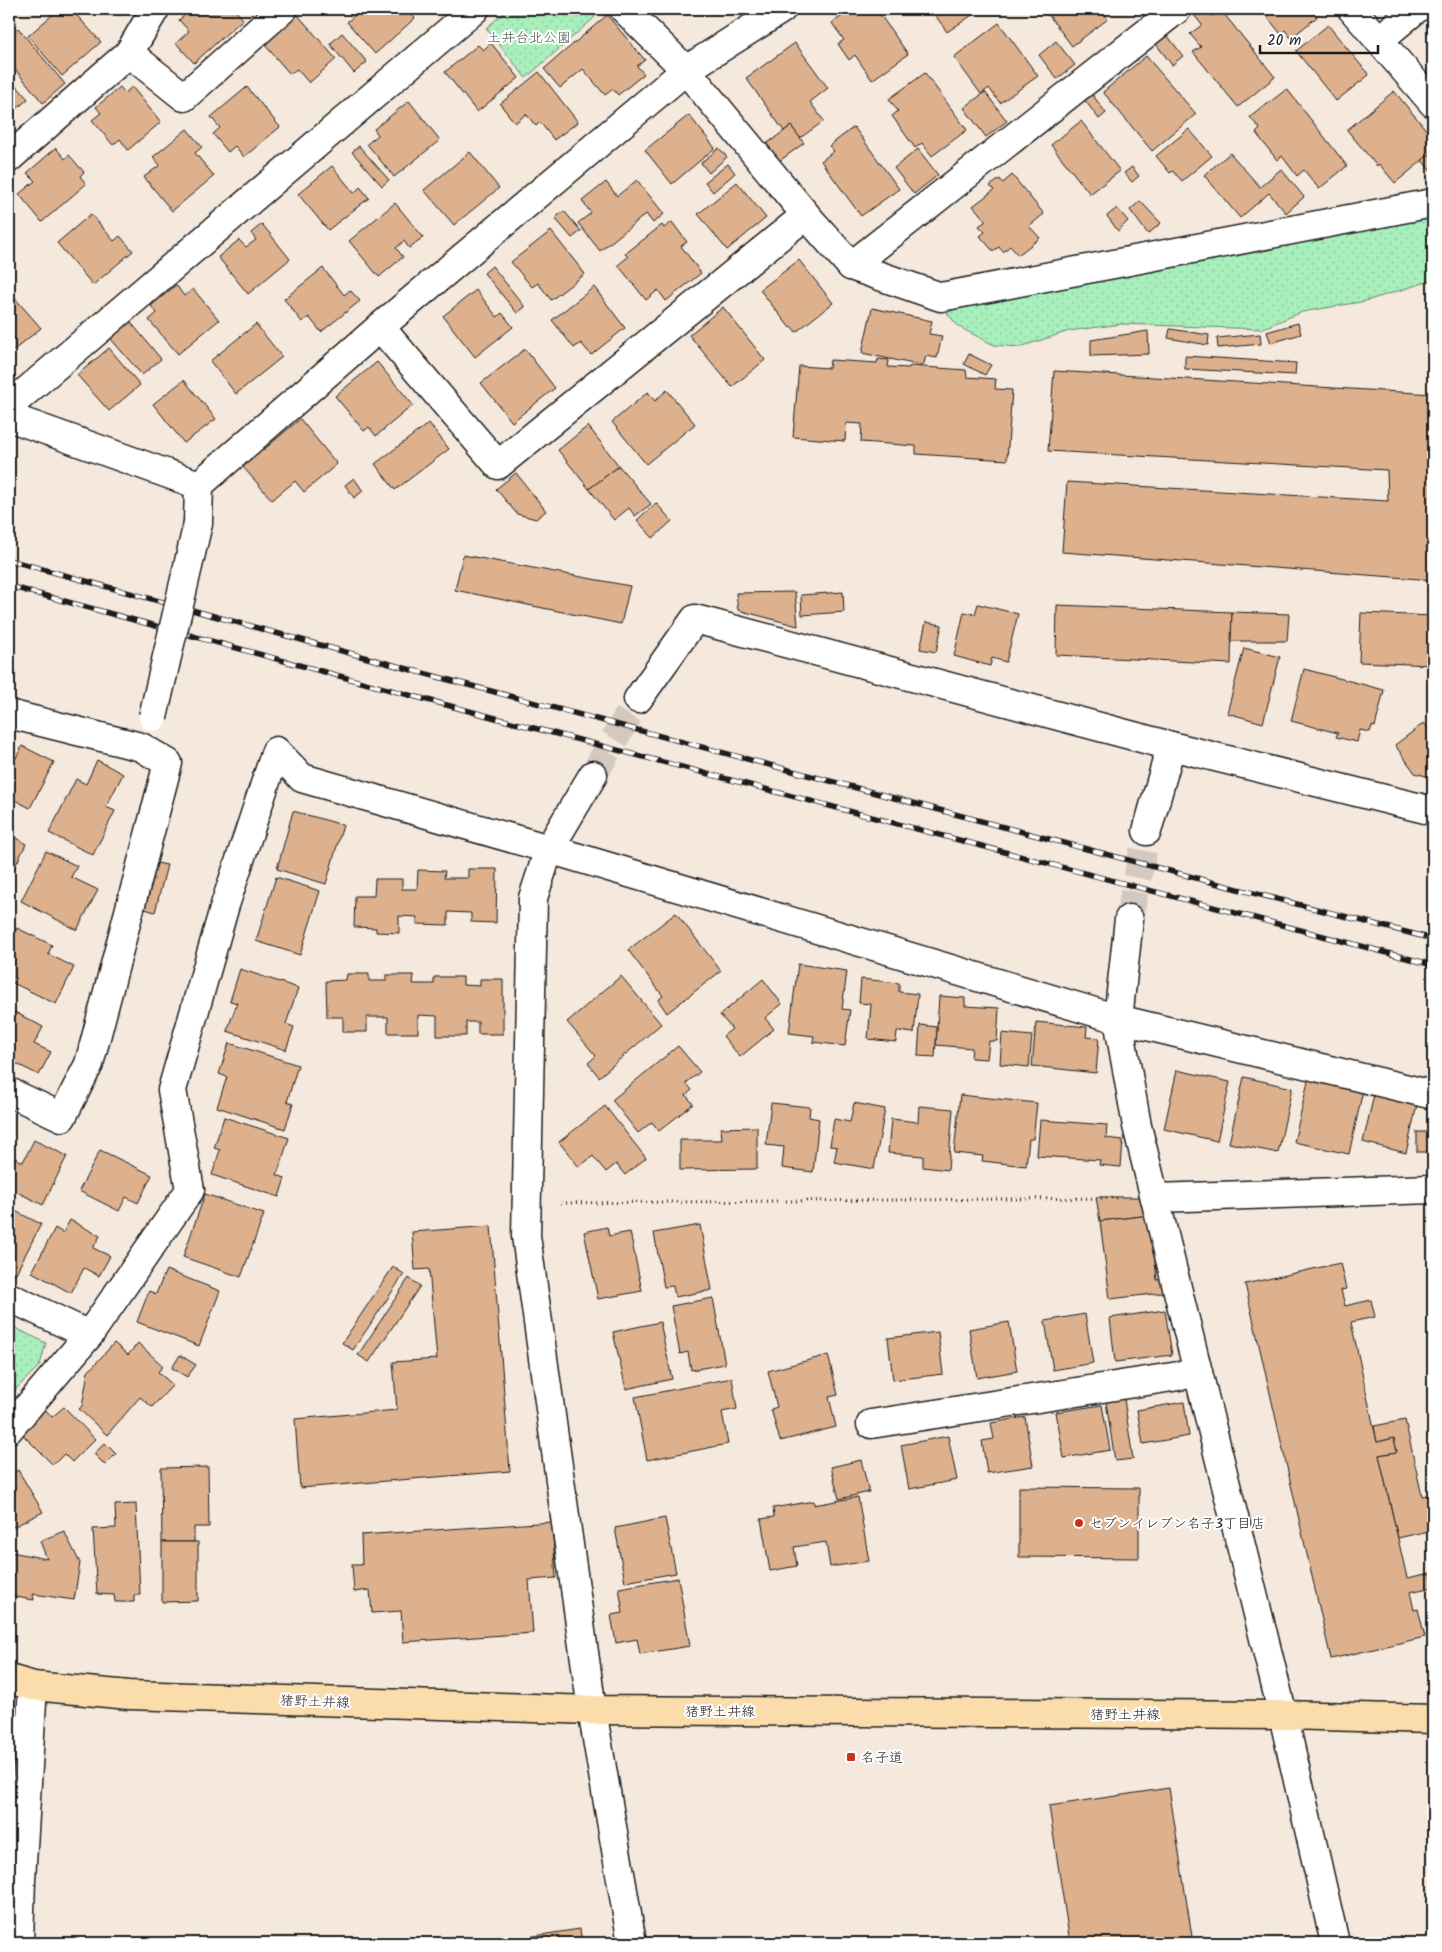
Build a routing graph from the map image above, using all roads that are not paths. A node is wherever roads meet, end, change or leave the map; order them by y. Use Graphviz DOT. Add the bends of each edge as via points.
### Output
graph roads {
  1 [pos="155,9"];
  2 [pos="283,9"];
  3 [pos="475,9"];
  4 [pos="624,9"];
  5 [pos="782,9"];
  6 [pos="1176,9"];
  7 [pos="1352,9"];
  8 [pos="1416,9"];
  9 [pos="1379,40"];
  10 [pos="129,53"];
  11 [pos="686,70"];
  12 [pos="1433,103"];
  13 [pos="9,158"];
  14 [pos="1433,203"];
  15 [pos="806,215"];
  16 [pos="851,266"];
  17 [pos="380,327"];
  18 [pos="9,406"];
  19 [pos="9,417"];
  20 [pos="198,486"];
  21 [pos="638,699"];
  22 [pos="9,714"];
  23 [pos="1171,746"];
  24 [pos="141,748"];
  25 [pos="593,775"];
  26 [pos="1433,811"];
  27 [pos="1147,831"];
  28 [pos="549,848"];
  29 [pos="1129,920"];
  30 [pos="1118,1019"];
  31 [pos="9,1092"];
  32 [pos="1433,1095"];
  33 [pos="1433,1189"];
  34 [pos="1155,1198"];
  35 [pos="9,1297"];
  36 [pos="89,1335"];
  37 [pos="1198,1373"];
  38 [pos="871,1424"];
  39 [pos="9,1429"];
  40 [pos="21,1682"];
  41 [pos="592,1710"];
  42 [pos="1283,1715"];
  43 [pos="1433,1720"];
  44 [pos="19,1943"];
  45 [pos="632,1943"];
  46 [pos="1335,1943"];
  1 -- 10 [label="street"];
  2 -- 10 [label="street" via="184,97"];
  3 -- 18 [label="street"];
  4 -- 11 [label="street"];
  5 -- 11 [label="street"];
  6 -- 16 [label="street"];
  7 -- 9 [label="street"];
  8 -- 9 [label="street"];
  9 -- 12 [label="street"];
  10 -- 13 [label="street"];
  11 -- 15 [label="street"];
  11 -- 17 [label="street"];
  14 -- 16 [label="street" via="941,296"];
  15 -- 16 [label="street"];
  15 -- 17 [label="street" via="498,465"];
  17 -- 20 [label="street"];
  19 -- 20 [label="street"];
  20 -- 24 [label="street, bridge" via="198,523 153,716"];
  21 -- 23 [label="street" via="695,618"];
  22 -- 24 [label="street"];
  23 -- 26 [label="street"];
  23 -- 27 [label="street"];
  24 -- 31 [label="street" via="168,763 89,1064 62,1117"];
  25 -- 28 [label="street"];
  28 -- 30 [label="street"];
  28 -- 36 [label="street" via="302,778 276,751 226,905 172,1090 190,1190"];
  28 -- 41 [label="street" via="533,898 526,1236"];
  29 -- 30 [label="street"];
  30 -- 32 [label="street"];
  30 -- 34 [label="street" via="1137,1126"];
  33 -- 34 [label="street"];
  34 -- 37 [label="street"];
  35 -- 36 [label="street"];
  36 -- 39 [label="street"];
  37 -- 38 [label="street"];
  37 -- 42 [label="street"];
  40 -- 41 [label="main road, 猪野土井線" via="129,1695"];
  40 -- 44 [label="street"];
  41 -- 42 [label="main road, 猪野土井線"];
  41 -- 45 [label="street"];
  42 -- 43 [label="main road, 猪野土井線"];
  42 -- 46 [label="street"];
}
